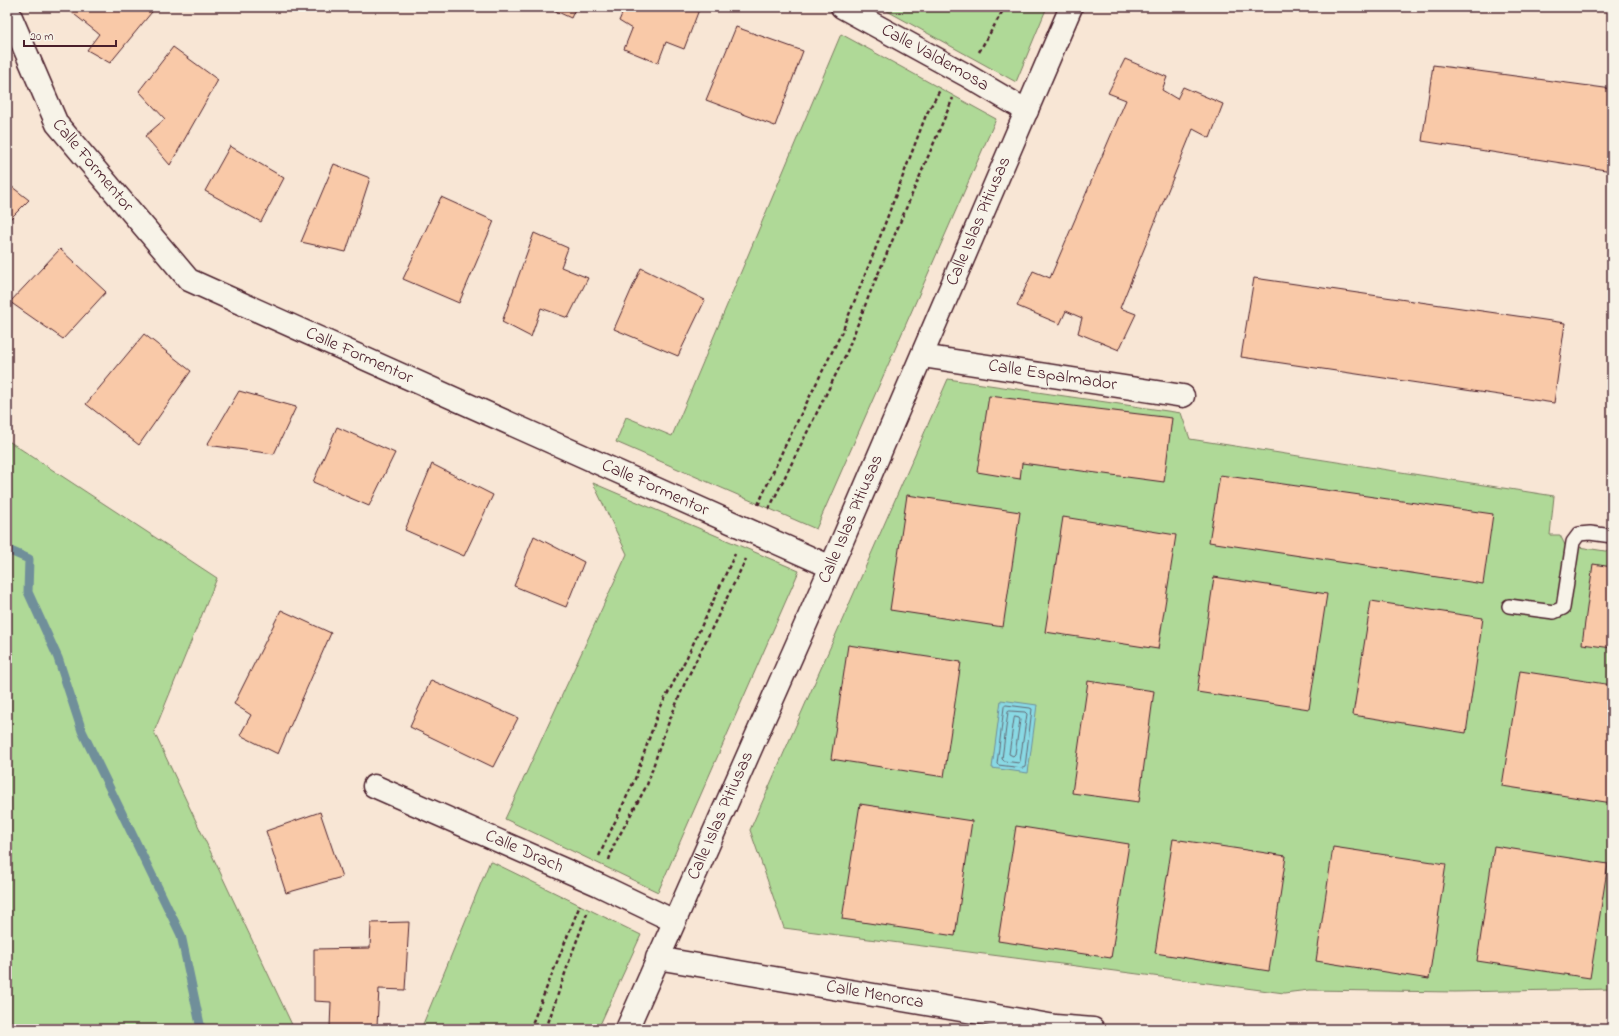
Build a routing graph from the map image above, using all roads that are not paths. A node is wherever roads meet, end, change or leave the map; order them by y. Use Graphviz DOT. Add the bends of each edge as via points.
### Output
graph roads {
  1 [pos="842,7"];
  2 [pos="1071,7"];
  3 [pos="7,8"];
  4 [pos="1027,111"];
  5 [pos="922,356"];
  6 [pos="1183,396"];
  7 [pos="1612,536"];
  8 [pos="832,567"];
  9 [pos="1509,606"];
  10 [pos="374,786"];
  11 [pos="674,921"];
  12 [pos="657,958"];
  13 [pos="1055,1027"];
  14 [pos="627,1029"];
  15 [pos="1093,1029"];
  1 -- 4 [label="street, Calle Valdemosa"];
  2 -- 4 [label="street, Calle Islas Pitiusas"];
  3 -- 8 [label="street, Calle Formentor" via="57,124 189,280"];
  4 -- 5 [label="street, Calle Islas Pitiusas"];
  5 -- 6 [label="street, Calle Espalmador"];
  5 -- 8 [label="street, Calle Islas Pitiusas"];
  7 -- 9 [label="lane" via="1579,534 1573,542 1563,608 1554,612"];
  8 -- 11 [label="street, Calle Islas Pitiusas"];
  10 -- 11 [label="street, Calle Drach" via="599,885"];
  11 -- 12 [label="street, Calle Islas Pitiusas"];
  12 -- 13 [label="street, Calle Menorca"];
  12 -- 14 [label="street, Calle Islas Pitiusas"];
  13 -- 15 [label="street, Calle Menorca"];
}
